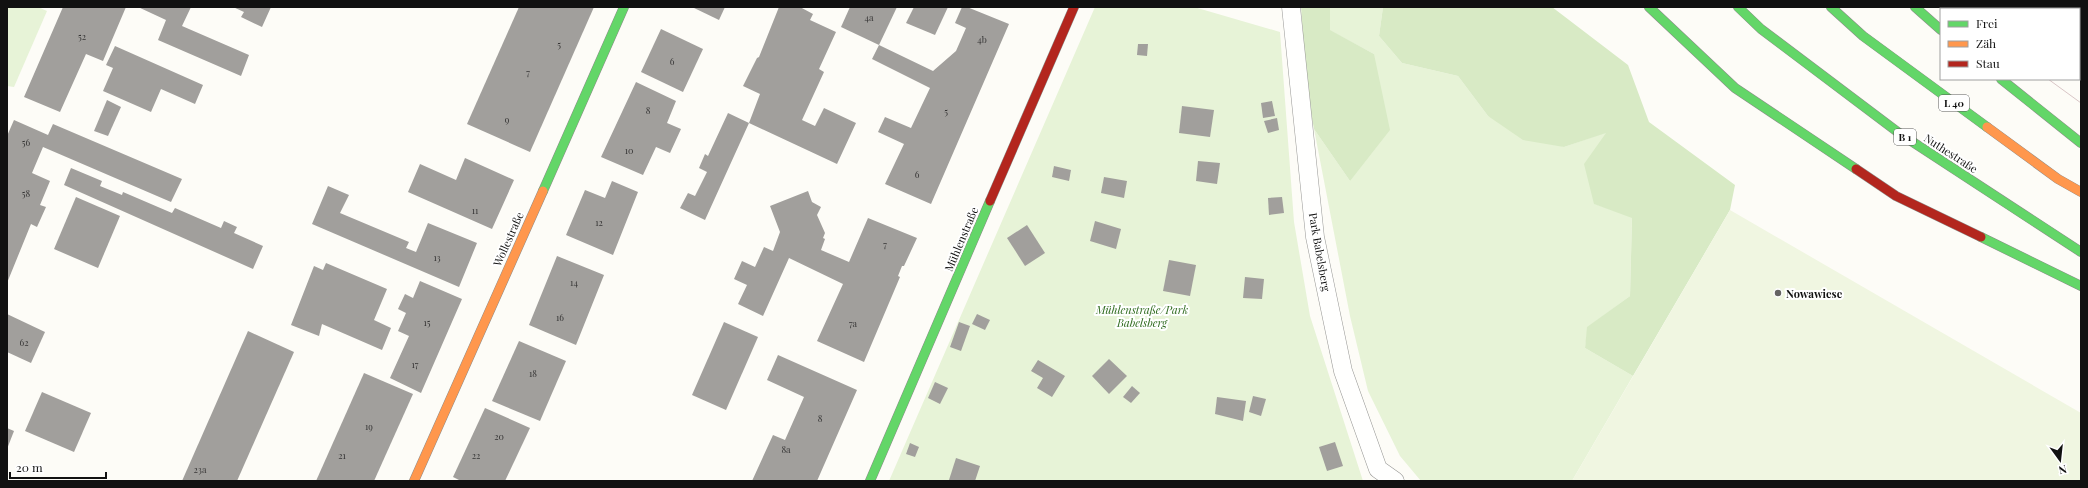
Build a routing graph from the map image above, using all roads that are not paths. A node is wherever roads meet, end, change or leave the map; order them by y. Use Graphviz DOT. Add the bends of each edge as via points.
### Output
graph roads {
  1 [pos="624,7"];
  2 [pos="1074,7"];
  3 [pos="1291,7"];
  4 [pos="1649,7"];
  5 [pos="1738,7"];
  6 [pos="1831,7"];
  7 [pos="1915,7"];
  8 [pos="1940,29"];
  9 [pos="2002,80"];
  10 [pos="2081,143"];
  11 [pos="2081,192"];
  12 [pos="2081,252"];
  13 [pos="2081,286"];
  14 [pos="414,481"];
  15 [pos="870,481"];
  16 [pos="1395,481"];
  1 -- 14 [label="main road, Wollestraße"];
  2 -- 15 [label="main road, Mühlenstraße"];
  3 -- 16 [label="lane, Park Babelsberg" via="1315,237 1343,372 1378,469"];
  4 -- 13 [label="main road" via="1735,88 1896,196"];
  5 -- 12 [label="main road, Nuthestraße / B 1" via="1761,29 1899,133"];
  6 -- 11 [label="main road, L 40" via="1869,41 2058,179"];
  7 -- 8 [label="main road"];
  9 -- 10 [label="main road"];
}
